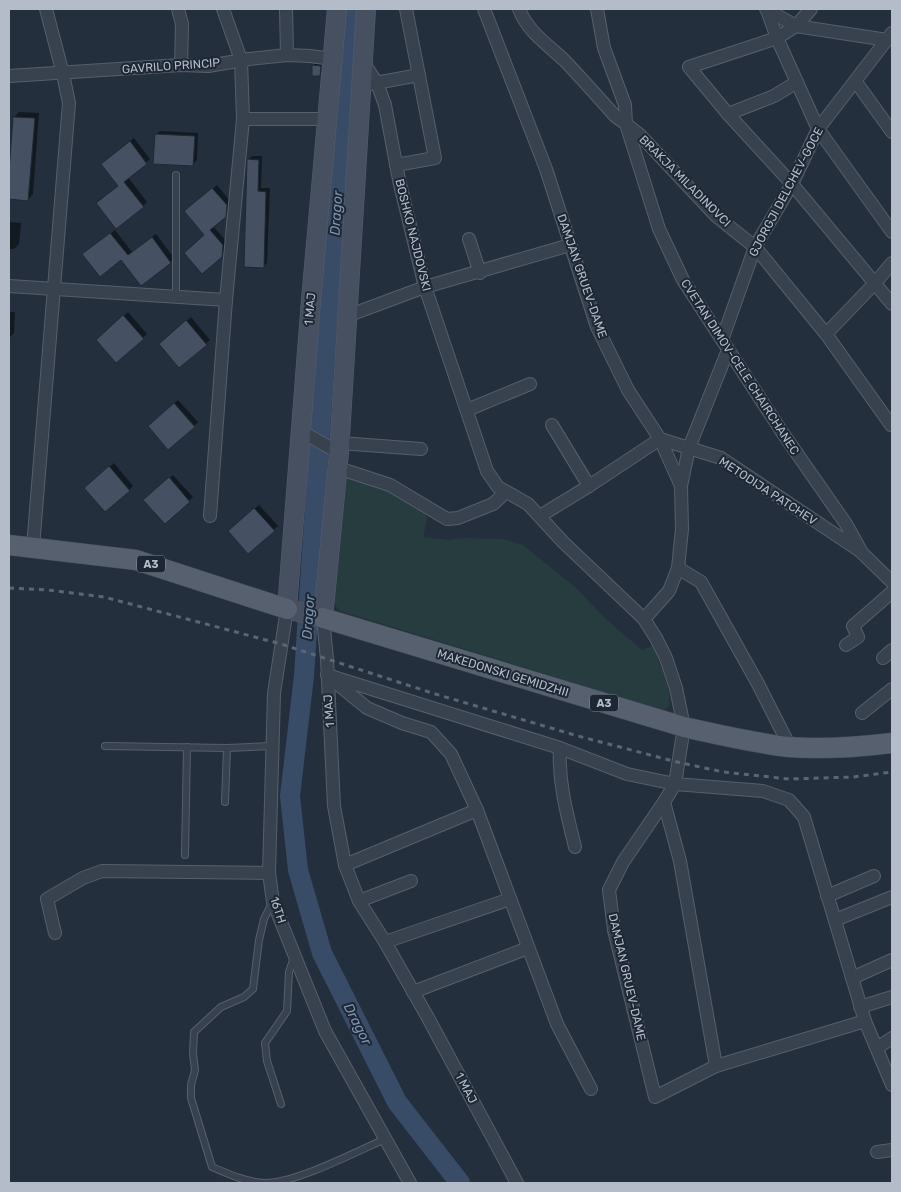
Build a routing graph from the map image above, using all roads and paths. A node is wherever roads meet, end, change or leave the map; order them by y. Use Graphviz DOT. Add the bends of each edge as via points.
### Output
graph roads {
  1 [pos="46,9"];
  2 [pos="178,9"];
  3 [pos="224,9"];
  4 [pos="286,9"];
  5 [pos="337,9"];
  6 [pos="366,9"];
  7 [pos="406,9"];
  8 [pos="484,9"];
  9 [pos="518,9"];
  10 [pos="597,9"];
  11 [pos="767,9"];
  12 [pos="811,9"];
  13 [pos="796,26"];
  14 [pos="890,37"];
  15 [pos="777,38"];
  16 [pos="287,55"];
  17 [pos="332,59"];
  18 [pos="241,60"];
  19 [pos="181,65"];
  20 [pos="63,74"];
  21 [pos="419,75"];
  22 [pos="9,76"];
  23 [pos="797,82"];
  24 [pos="856,82"];
  25 [pos="369,84"];
  26 [pos="728,114"];
  27 [pos="243,119"];
  28 [pos="328,119"];
  29 [pos="626,124"];
  30 [pos="818,129"];
  31 [pos="892,132"];
  32 [pos="396,165"];
  33 [pos="176,175"];
  34 [pos="792,184"];
  35 [pos="892,232"];
  36 [pos="469,239"];
  37 [pos="570,245"];
  38 [pos="755,247"];
  39 [pos="892,263"];
  40 [pos="480,272"];
  41 [pos="875,284"];
  42 [pos="9,286"];
  43 [pos="425,287"];
  44 [pos="54,289"];
  45 [pos="176,297"];
  46 [pos="226,300"];
  47 [pos="892,304"];
  48 [pos="347,316"];
  49 [pos="826,334"];
  50 [pos="725,345"];
  51 [pos="530,384"];
  52 [pos="467,410"];
  53 [pos="892,425"];
  54 [pos="552,426"];
  55 [pos="304,433"];
  56 [pos="660,439"];
  57 [pos="689,448"];
  58 [pos="421,449"];
  59 [pos="337,453"];
  60 [pos="589,486"];
  61 [pos="681,486"];
  62 [pos="506,492"];
  63 [pos="210,516"];
  64 [pos="540,516"];
  65 [pos="846,524"];
  66 [pos="837,536"];
  67 [pos="9,545"];
  68 [pos="33,547"];
  69 [pos="862,553"];
  70 [pos="678,568"];
  71 [pos="892,582"];
  72 [pos="892,592"];
  73 [pos="287,609"];
  74 [pos="323,618"];
  75 [pos="644,620"];
  76 [pos="846,645"];
  77 [pos="327,675"];
  78 [pos="892,689"];
  79 [pos="862,714"];
  80 [pos="684,727"];
  81 [pos="892,743"];
  82 [pos="106,746"];
  83 [pos="272,746"];
  84 [pos="187,747"];
  85 [pos="790,747"];
  86 [pos="227,748"];
  87 [pos="560,748"];
  88 [pos="675,784"];
  89 [pos="225,802"];
  90 [pos="664,802"];
  91 [pos="477,810"];
  92 [pos="575,847"];
  93 [pos="185,855"];
  94 [pos="345,865"];
  95 [pos="269,874"];
  96 [pos="874,876"];
  97 [pos="411,882"];
  98 [pos="827,896"];
  99 [pos="892,898"];
  100 [pos="510,899"];
  101 [pos="358,901"];
  102 [pos="273,902"];
  103 [pos="834,920"];
  104 [pos="55,933"];
  105 [pos="385,942"];
  106 [pos="528,948"];
  107 [pos="294,956"];
  108 [pos="892,960"];
  109 [pos="852,978"];
  110 [pos="414,992"];
  111 [pos="892,997"];
  112 [pos="860,1007"];
  113 [pos="864,1021"];
  114 [pos="892,1038"];
  115 [pos="877,1048"];
  116 [pos="716,1066"];
  117 [pos="892,1085"];
  118 [pos="591,1089"];
  119 [pos="281,1104"];
  120 [pos="385,1139"];
  121 [pos="892,1150"];
  122 [pos="877,1152"];
  123 [pos="410,1183"];
  124 [pos="517,1183"];
  1 -- 20 [label="street"];
  2 -- 19 [label="street" via="182,24"];
  3 -- 18 [label="street"];
  4 -- 16 [label="street"];
  5 -- 17 [label="street, 1 MAJ"];
  6 -- 25 [label="street, 1 MAJ" via="362,62"];
  7 -- 21 [label="street"];
  8 -- 37 [label="street, DAMJAN GRUEV-DAME" via="546,169"];
  9 -- 29 [label="street" via="536,36"];
  10 -- 29 [label="street" via="604,48 625,105"];
  11 -- 13 [label="street"];
  11 -- 15 [label="street"];
  12 -- 13 [label="street"];
  13 -- 14 [label="street"];
  13 -- 15 [label="street"];
  14 -- 24 [label="street, GJORGJI DELCHEV-GOCE"];
  15 -- 23 [label="street"];
  15 -- 26 [label="street" via="689,67"];
  16 -- 17 [label="street, GAVRILO PRINCIP"];
  16 -- 18 [label="street, GAVRILO PRINCIP"];
  17 -- 28 [label="street, 1 MAJ"];
  18 -- 19 [label="street, GAVRILO PRINCIP" via="208,66"];
  18 -- 27 [label="street"];
  19 -- 20 [label="street, GAVRILO PRINCIP"];
  20 -- 22 [label="street, GAVRILO PRINCIP"];
  20 -- 44 [label="street" via="69,104"];
  21 -- 25 [label="street"];
  21 -- 32 [label="street" via="435,158"];
  23 -- 26 [label="street" via="774,96"];
  23 -- 30 [label="street"];
  24 -- 30 [label="street, GJORGJI DELCHEV-GOCE"];
  24 -- 31 [label="street"];
  25 -- 32 [label="street, BOSHKO NAJDOVSKI" via="385,105"];
  25 -- 48 [label="street, 1 MAJ"];
  26 -- 34 [label="street"];
  27 -- 28 [label="street"];
  27 -- 46 [label="street"];
  28 -- 55 [label="street, 1 MAJ" via="311,300"];
  29 -- 38 [label="street, BRAKJA MILADINOVCI" via="716,216"];
  29 -- 50 [label="street, CVETAN DIMOV-CELE CHAIRCHANEC" via="659,229 682,280"];
  30 -- 34 [label="street, GJORGJI DELCHEV-GOCE"];
  30 -- 35 [label="street"];
  32 -- 43 [label="street, BOSHKO NAJDOVSKI"];
  33 -- 45 [label="lane"];
  34 -- 38 [label="street, GJORGJI DELCHEV-GOCE"];
  34 -- 41 [label="street"];
  36 -- 40 [label="street"];
  37 -- 40 [label="street"];
  37 -- 56 [label="street, DAMJAN GRUEV-DAME" via="598,327 628,390"];
  38 -- 49 [label="street, BRAKJA MILADINOVCI"];
  38 -- 50 [label="street, GJORGJI DELCHEV-GOCE"];
  39 -- 41 [label="street"];
  40 -- 43 [label="street"];
  41 -- 47 [label="street"];
  41 -- 49 [label="street"];
  42 -- 44 [label="street"];
  43 -- 48 [label="street"];
  43 -- 52 [label="street, BOSHKO NAJDOVSKI"];
  44 -- 45 [label="street"];
  44 -- 68 [label="street"];
  45 -- 46 [label="street"];
  46 -- 63 [label="street"];
  48 -- 59 [label="street, 1 MAJ"];
  49 -- 53 [label="street, BRAKJA MILADINOVCI"];
  50 -- 57 [label="street, GJORGJI DELCHEV-GOCE"];
  50 -- 65 [label="street, CVETAN DIMOV-CELE CHAIRCHANEC"];
  51 -- 52 [label="street"];
  52 -- 62 [label="street, BOSHKO NAJDOVSKI" via="487,471 498,487"];
  54 -- 60 [label="street"];
  55 -- 59 [label="street"];
  55 -- 73 [label="street, 1 MAJ"];
  56 -- 57 [label="street, METODIJA PATCHEV"];
  56 -- 60 [label="street"];
  56 -- 61 [label="street, DAMJAN GRUEV-DAME"];
  57 -- 61 [label="street, GJORGJI DELCHEV-GOCE"];
  57 -- 66 [label="street, METODIJA PATCHEV" via="721,458"];
  58 -- 59 [label="street"];
  59 -- 62 [label="street" via="367,476 450,520 493,504"];
  59 -- 74 [label="street, 1 MAJ"];
  60 -- 64 [label="street"];
  61 -- 70 [label="street, DAMJAN GRUEV-DAME" via="682,529"];
  62 -- 64 [label="street, BOSHKO NAJDOVSKI" via="528,504"];
  64 -- 75 [label="street, BOSHKO NAJDOVSKI"];
  65 -- 66 [label="street"];
  65 -- 69 [label="street, CVETAN DIMOV-CELE CHAIRCHANEC"];
  66 -- 69 [label="street, METODIJA PATCHEV"];
  67 -- 68 [label="main road, A3"];
  68 -- 73 [label="main road, A3" via="136,560"];
  69 -- 71 [label="street, CVETAN DIMOV-CELE CHAIRCHANEC"];
  70 -- 75 [label="street, DAMJAN GRUEV-DAME" via="669,591"];
  70 -- 85 [label="street" via="700,582"];
  72 -- 76 [label="street" via="852,626 858,637"];
  73 -- 74 [label="street, A3"];
  73 -- 83 [label="street, 16TH" via="274,693"];
  74 -- 77 [label="street, 1 MAJ"];
  74 -- 80 [label="main road, MAKEDONSKI GEMIDZHII / A3"];
  75 -- 80 [label="street, DAMJAN GRUEV-DAME" via="668,663"];
  77 -- 87 [label="street"];
  77 -- 91 [label="street, 1 MAJ" via="368,708 431,732 451,754"];
  77 -- 94 [label="street, 1 MAJ" via="334,806"];
  78 -- 79 [label="street"];
  80 -- 85 [label="main road, MAKEDONSKI GEMIDZHII / A3"];
  80 -- 88 [label="street, DAMJAN GRUEV-DAME"];
  81 -- 85 [label="main road, MAKEDONSKI GEMIDZHII / A3" via="834,748"];
  82 -- 84 [label="lane"];
  83 -- 86 [label="lane"];
  83 -- 95 [label="street, 16TH"];
  84 -- 86 [label="lane"];
  84 -- 93 [label="lane"];
  86 -- 89 [label="lane"];
  87 -- 88 [label="street" via="627,774"];
  87 -- 92 [label="street" via="563,800"];
  88 -- 90 [label="street, DAMJAN GRUEV-DAME"];
  88 -- 98 [label="street" via="763,791 788,800 804,817"];
  90 -- 116 [label="street" via="680,861"];
  90 -- 116 [label="street, DAMJAN GRUEV-DAME" via="623,862 609,890 614,930 655,1097"];
  91 -- 94 [label="street"];
  91 -- 100 [label="street, 1 MAJ"];
  94 -- 101 [label="street, 1 MAJ"];
  95 -- 102 [label="street, 16TH"];
  95 -- 104 [label="street" via="102,871 47,899"];
  96 -- 98 [label="street"];
  97 -- 101 [label="street"];
  98 -- 103 [label="street"];
  99 -- 103 [label="street"];
  100 -- 105 [label="street"];
  100 -- 106 [label="street, 1 MAJ"];
  101 -- 105 [label="street, 1 MAJ"];
  102 -- 107 [label="street, 16TH"];
  102 -- 120 [label="lane" via="264,919 259,940 253,989 244,997 221,1007 194,1032 195,1070 191,1098 212,1167 231,1176 264,1183 305,1173"];
  103 -- 109 [label="street"];
  105 -- 110 [label="street, 1 MAJ"];
  106 -- 110 [label="street"];
  106 -- 118 [label="street, 1 MAJ" via="557,1024"];
  107 -- 119 [label="lane" via="289,972 287,1011 265,1043"];
  107 -- 120 [label="street, 16TH" via="326,1031"];
  108 -- 109 [label="street"];
  109 -- 112 [label="street"];
  110 -- 124 [label="street, 1 MAJ"];
  111 -- 112 [label="street"];
  112 -- 113 [label="street"];
  113 -- 115 [label="street"];
  113 -- 116 [label="street, DAMJAN GRUEV-DAME"];
  114 -- 115 [label="street"];
  115 -- 117 [label="street"];
  120 -- 123 [label="street, 16TH"];
  121 -- 122 [label="street"];
}
